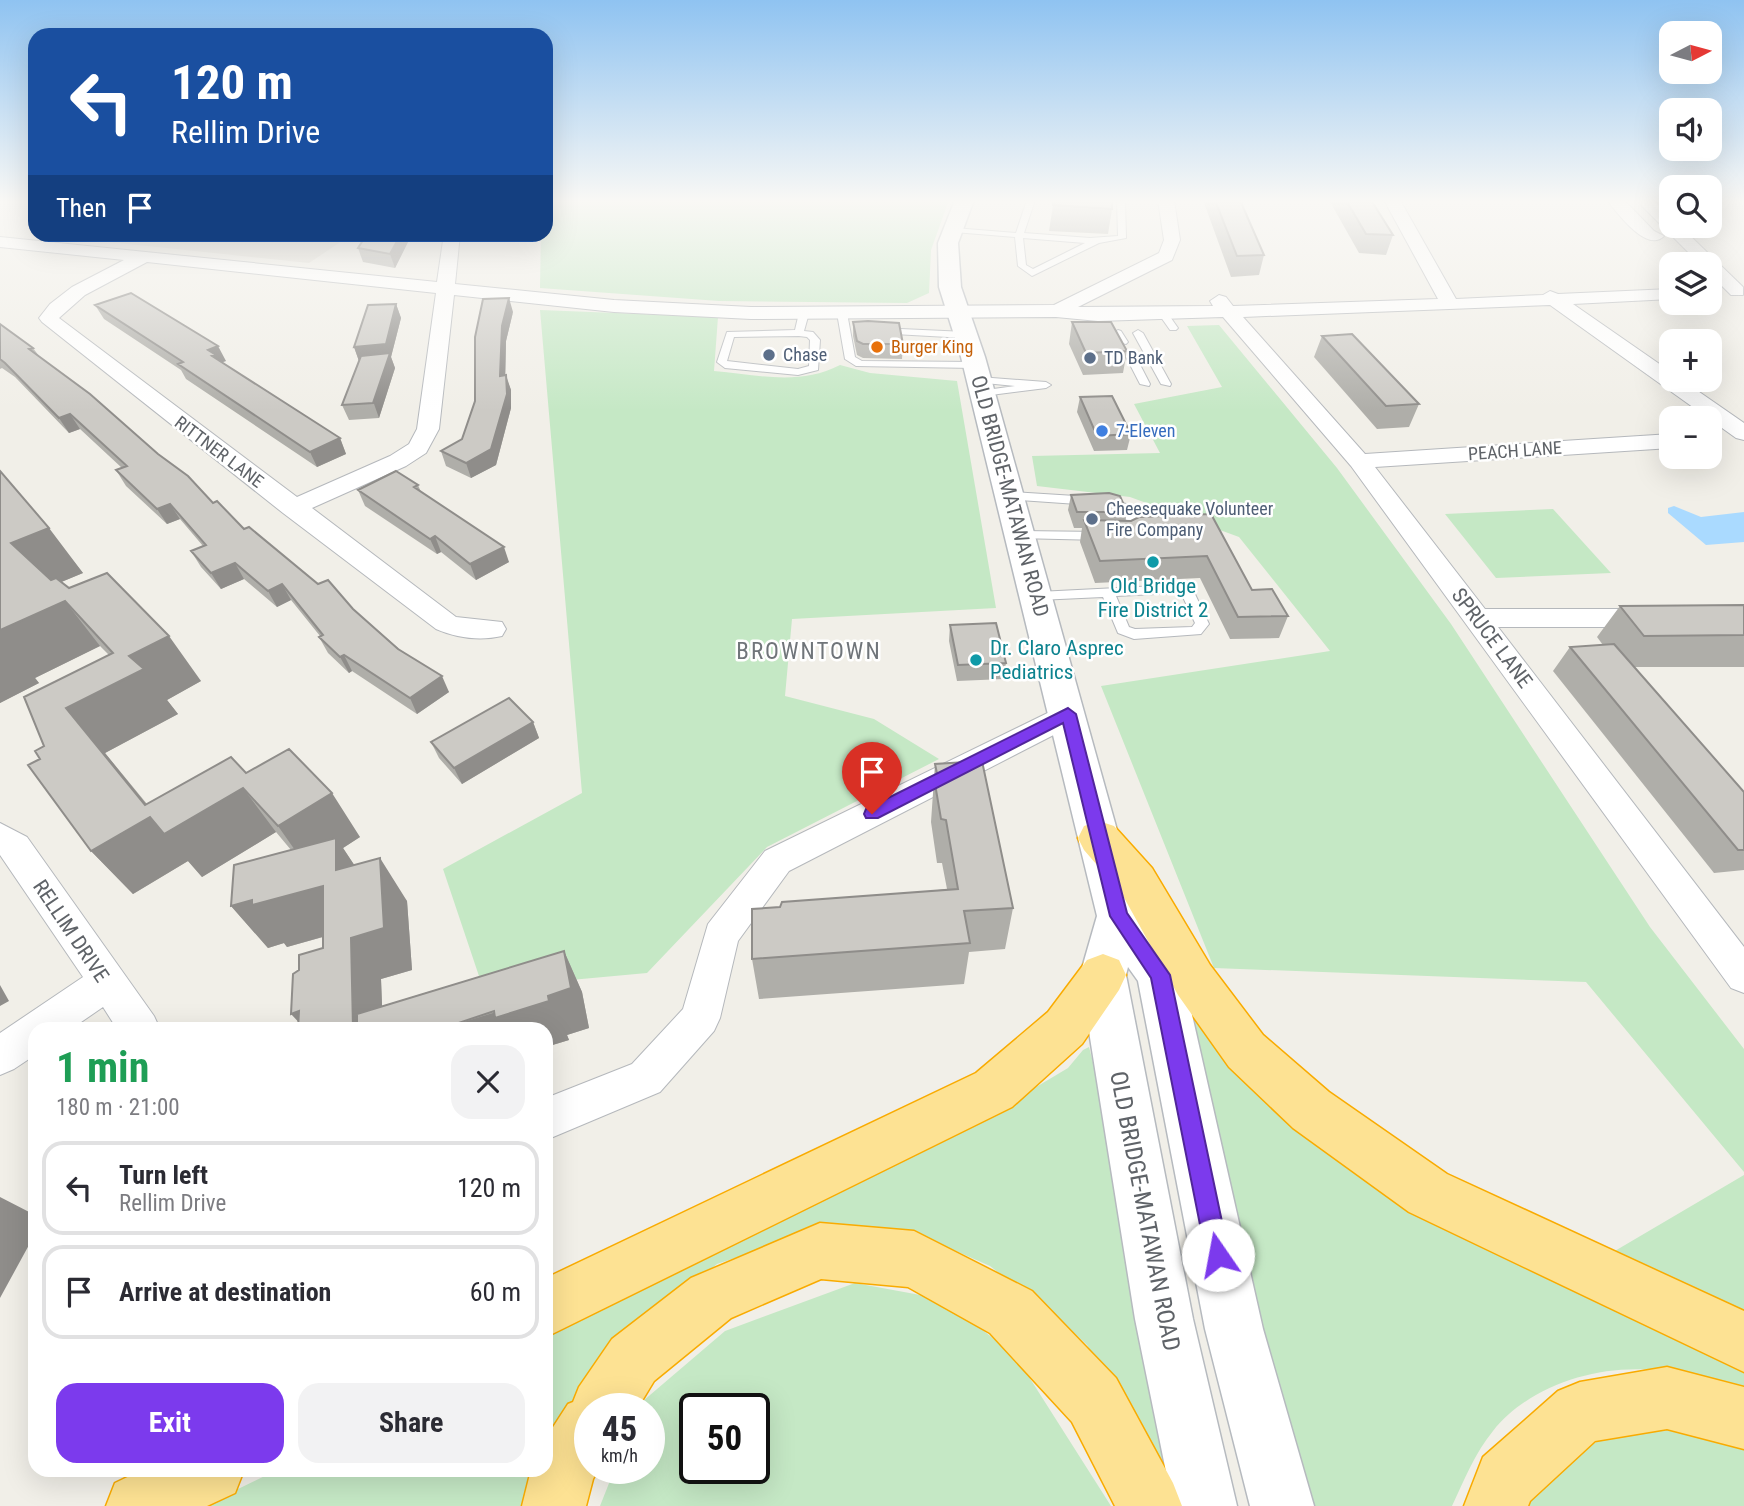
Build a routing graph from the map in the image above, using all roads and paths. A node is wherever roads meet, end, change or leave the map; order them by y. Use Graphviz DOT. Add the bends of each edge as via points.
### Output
graph roads {
  1 [pos="119,270"];
  2 [pos="277,270"];
  3 [pos="447,270"];
  4 [pos="949,270"];
  5 [pos="1137,270"];
  6 [pos="1429,270"];
  7 [pos="1722,274"];
  8 [pos="1616,276"];
  9 [pos="1526,279"];
  10 [pos="445,287"];
  11 [pos="1741,291"];
  12 [pos="1722,292"];
  13 [pos="1659,294"];
  14 [pos="1644,295"];
  15 [pos="1554,300"];
  16 [pos="1451,305"];
  17 [pos="1056,311"];
  18 [pos="1226,311"];
  19 [pos="958,312"];
  20 [pos="804,313"];
  21 [pos="844,321"];
  22 [pos="858,330"];
  23 [pos="872,330"];
  24 [pos="799,333"];
  25 [pos="966,335"];
  26 [pos="1123,337"];
  27 [pos="979,379"];
  28 [pos="1150,384"];
  29 [pos="1744,435"];
  30 [pos="1722,437"];
  31 [pos="1659,442"];
  32 [pos="1359,461"];
  33 [pos="1010,496"];
  34 [pos="292,508"];
  35 [pos="1021,535"];
  36 [pos="1108,592"];
  37 [pos="1038,596"];
  38 [pos="1478,618"];
  39 [pos="1677,618"];
  40 [pos="492,629"];
  41 [pos="1068,714"];
  42 [pos="0,837"];
  43 [pos="1099,838"];
  44 [pos="1119,916"];
  45 [pos="1103,975"];
  46 [pos="1744,976"];
  47 [pos="106,983"];
  48 [pos="49,1022"];
  49 [pos="135,1022"];
  50 [pos="28,1036"];
  51 [pos="0,1056"];
  52 [pos="553,1116"];
  53 [pos="553,1305"];
  54 [pos="1744,1342"];
  55 [pos="611,1393"];
  56 [pos="1744,1418"];
  57 [pos="574,1451"];
  58 [pos="198,1477"];
  59 [pos="138,1506"];
  60 [pos="554,1506"];
  61 [pos="1150,1506"];
  62 [pos="1205,1506"];
  63 [pos="1282,1506"];
  64 [pos="1496,1506"];
  1 -- 34 [label="street, RITTNER LANE" via="73,295 49,318"];
  2 -- 10 [label="street"];
  3 -- 10 [label="street"];
  4 -- 19 [label="main road, OLD BRIDGE-MATAWAN ROAD"];
  5 -- 17 [label="street"];
  6 -- 16 [label="street"];
  7 -- 11 [label="street"];
  8 -- 14 [label="street"];
  9 -- 15 [label="street"];
  10 -- 20 [label="street" via="614,306"];
  10 -- 34 [label="street" via="428,429 418,448"];
  11 -- 12 [label="street"];
  13 -- 14 [label="street"];
  14 -- 15 [label="street"];
  15 -- 16 [label="street"];
  15 -- 29 [label="street"];
  16 -- 18 [label="street"];
  17 -- 18 [label="street" via="1168,320"];
  17 -- 19 [label="street"];
  18 -- 32 [label="street, SPRUCE LANE"];
  19 -- 21 [label="street"];
  19 -- 25 [label="main road, OLD BRIDGE-MATAWAN ROAD"];
  20 -- 21 [label="street"];
  20 -- 24 [label="lane"];
  21 -- 22 [label="lane"];
  21 -- 27 [label="lane" via="850,359 860,364"];
  23 -- 25 [label="lane"];
  24 -- 24 [label="lane" via="815,340 814,368 798,372 722,362 730,334"];
  25 -- 27 [label="main road, OLD BRIDGE-MATAWAN ROAD"];
  26 -- 28 [label="lane"];
  27 -- 33 [label="main road, OLD BRIDGE-MATAWAN ROAD"];
  28 -- 28 [label="lane" via="1129,353"];
  29 -- 30 [label="street"];
  31 -- 32 [label="street, PEACH LANE"];
  32 -- 38 [label="street, SPRUCE LANE"];
  33 -- 35 [label="main road, OLD BRIDGE-MATAWAN ROAD"];
  33 -- 35 [label="lane" via="1107,502 1128,509 1137,532 1126,536"];
  34 -- 40 [label="street, RITTNER LANE" via="446,622 458,628"];
  35 -- 37 [label="main road, OLD BRIDGE-MATAWAN ROAD"];
  36 -- 36 [label="lane" via="1187,592 1202,624 1196,631 1134,634 1123,630"];
  36 -- 37 [label="lane"];
  37 -- 41 [label="main road, OLD BRIDGE-MATAWAN ROAD"];
  38 -- 39 [label="street"];
  38 -- 46 [label="street, SPRUCE LANE"];
  41 -- 43 [label="main road, OLD BRIDGE-MATAWAN ROAD"];
  41 -- 52 [label="street" via="777,861 722,934 700,1018 646,1078"];
  42 -- 47 [label="street, RELLIM DRIVE" via="15,847"];
  43 -- 44 [label="main road, OLD BRIDGE-MATAWAN ROAD"];
  43 -- 54 [label="highway" via="1137,881 1194,980 1246,1051 1311,1110 1428,1193"];
  44 -- 45 [label="main road, OLD BRIDGE-MATAWAN ROAD"];
  44 -- 63 [label="main road, OLD BRIDGE-MATAWAN ROAD" via="1160,975 1234,1329"];
  45 -- 53 [label="highway" via="1065,1028 994,1090"];
  45 -- 62 [label="main road, OLD BRIDGE-MATAWAN ROAD" via="1164,1319"];
  47 -- 48 [label="street"];
  47 -- 49 [label="street, RELLIM DRIVE"];
  50 -- 51 [label="street"];
  55 -- 61 [label="highway" via="633,1360 711,1298 820,1251 914,1259 1011,1312 1094,1400"];
  56 -- 64 [label="highway" via="1667,1398 1580,1413 1506,1480"];
  57 -- 60 [label="highway" via="564,1466"];
  58 -- 59 [label="highway"];
}
